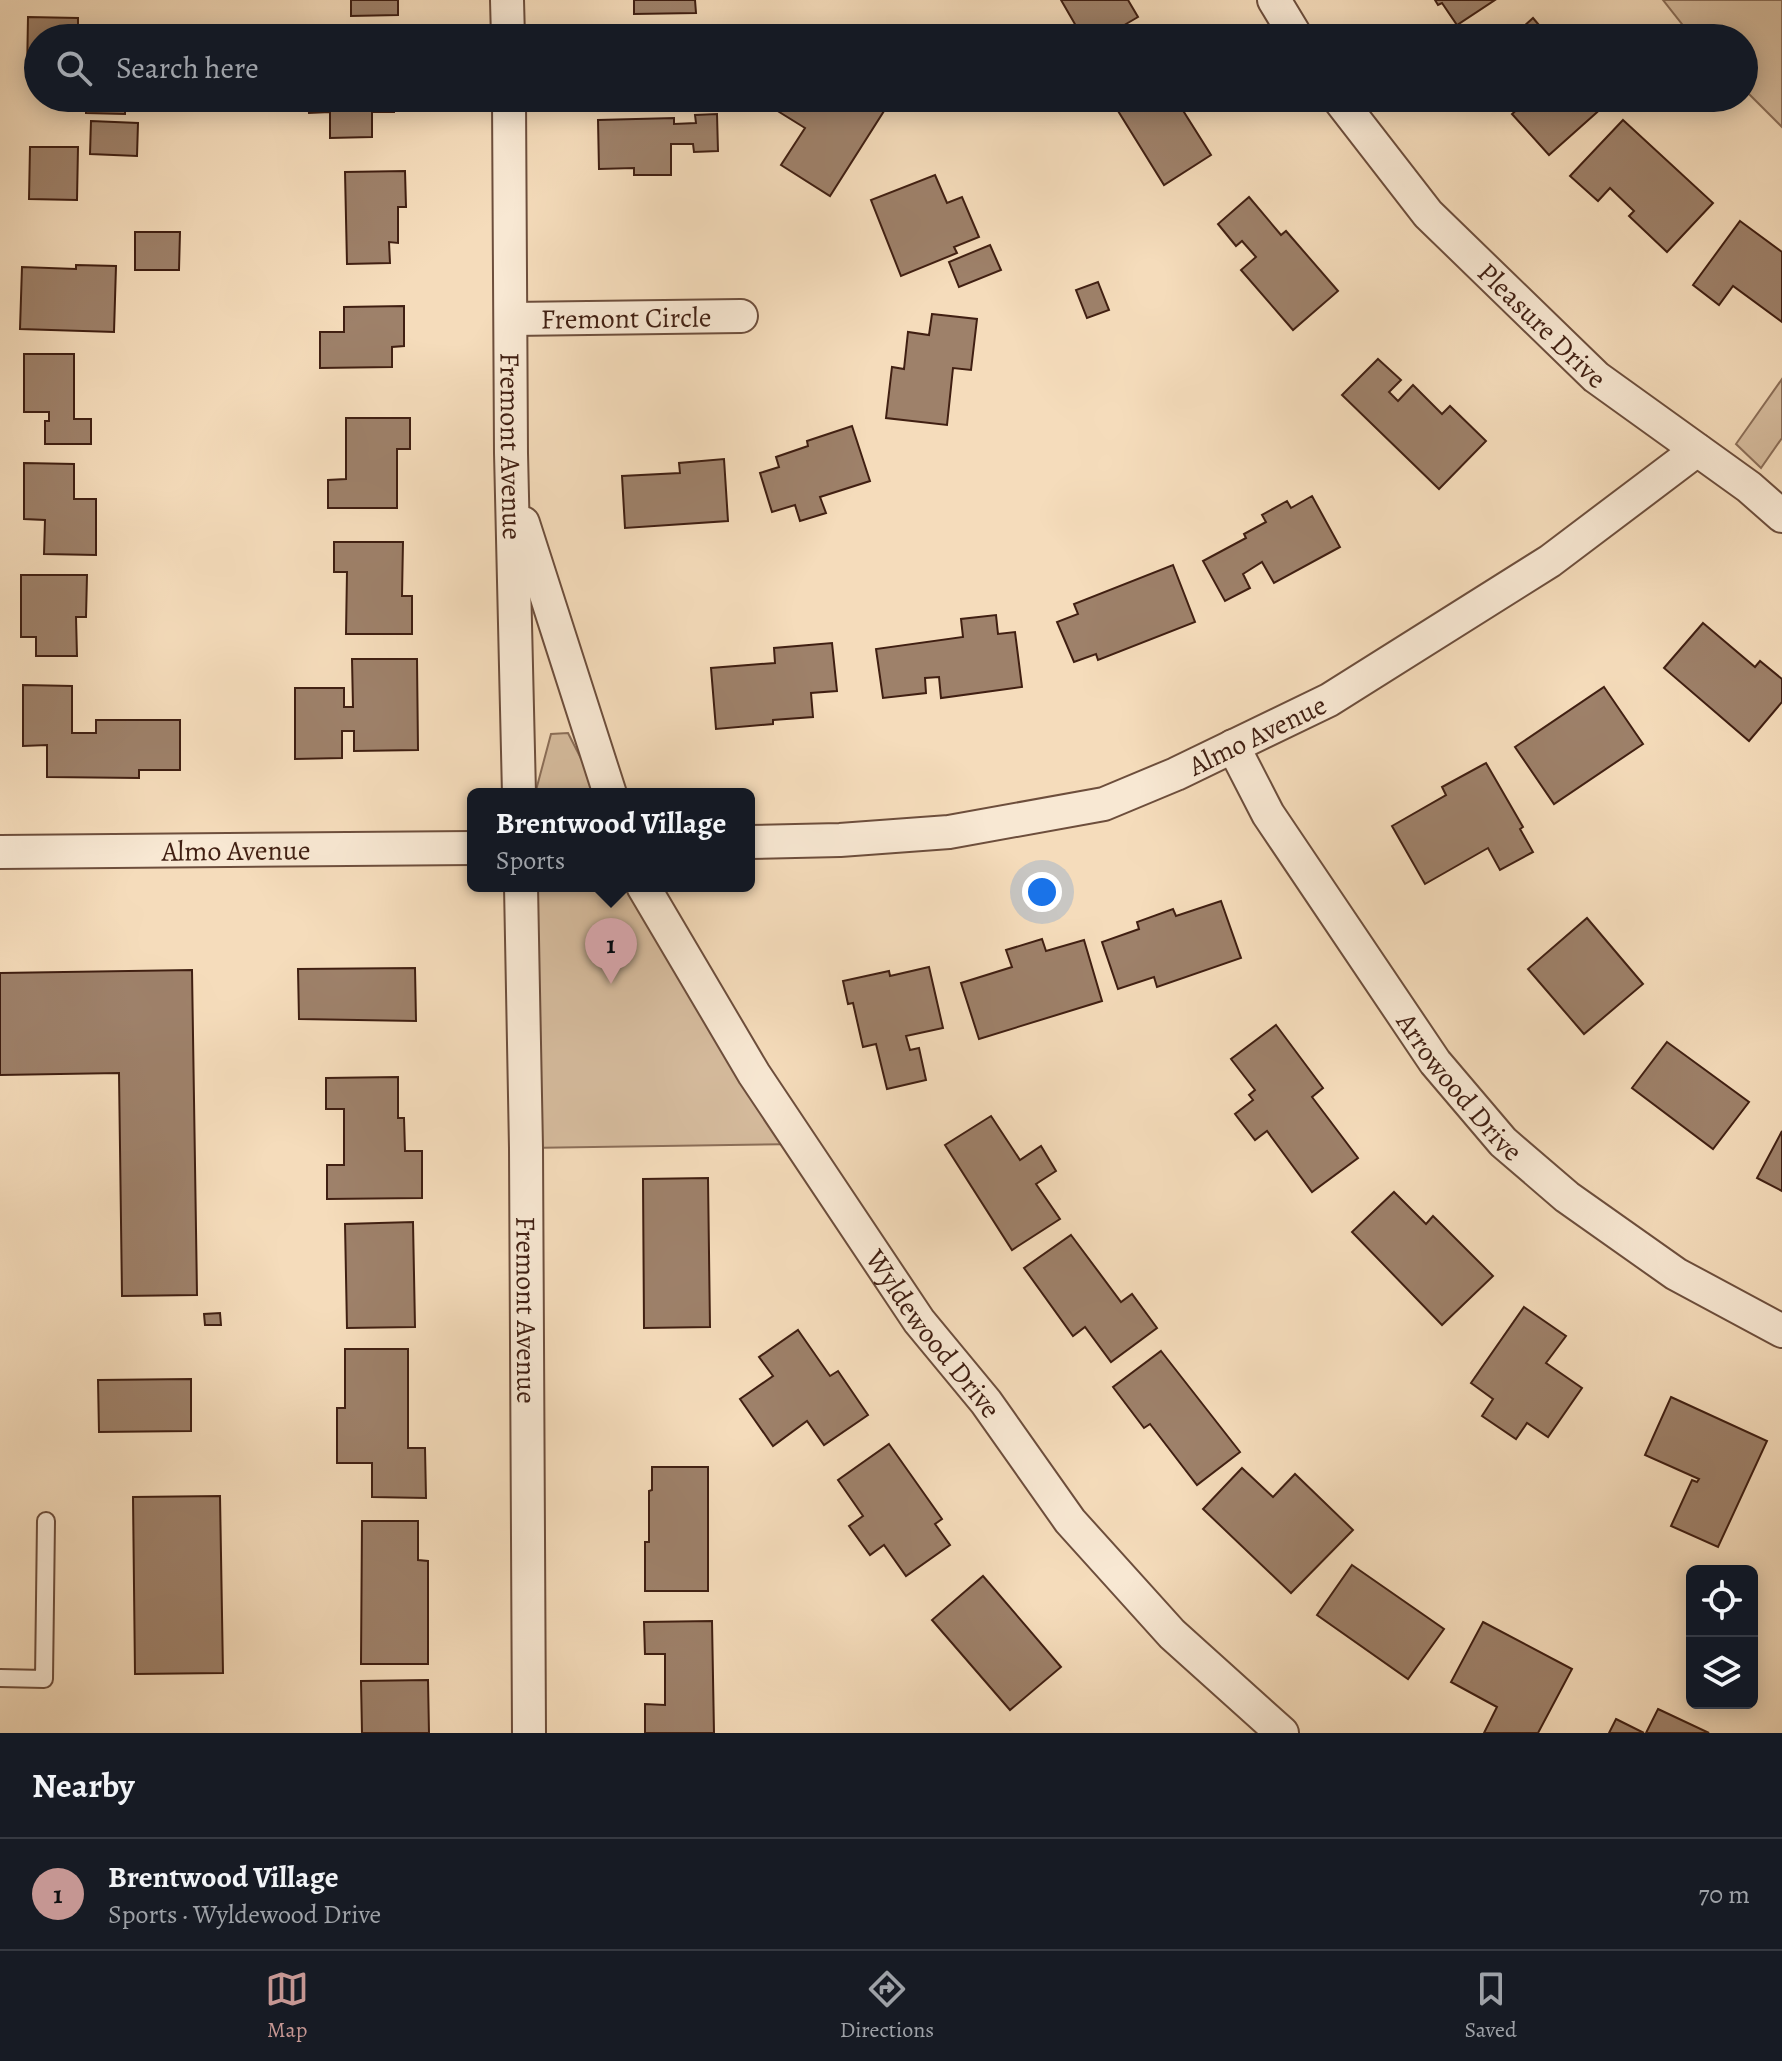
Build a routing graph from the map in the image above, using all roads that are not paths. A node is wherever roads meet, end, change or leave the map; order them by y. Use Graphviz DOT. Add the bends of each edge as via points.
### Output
graph roads {
  1 [pos="507,0"];
  2 [pos="1274,0"];
  3 [pos="508,24"];
  4 [pos="1289,24"];
  5 [pos="509,112"];
  6 [pos="1349,112"];
  7 [pos="741,316"];
  8 [pos="512,319"];
  9 [pos="1697,450"];
  10 [pos="512,488"];
  11 [pos="1782,516"];
  12 [pos="1233,746"];
  13 [pos="519,788"];
  14 [pos="608,788"];
  15 [pos="755,842"];
  16 [pos="467,848"];
  17 [pos="0,852"];
  18 [pos="521,892"];
  19 [pos="647,892"];
  20 [pos="1782,1331"];
  21 [pos="46,1521"];
  22 [pos="0,1678"];
  23 [pos="529,1733"];
  24 [pos="1282,1733"];
  1 -- 3 [label="street"];
  2 -- 4 [label="street"];
  5 -- 8 [label="street, Fremont Avenue"];
  6 -- 9 [label="street, Pleasure Drive" via="1428,214 1596,377"];
  7 -- 8 [label="street, Fremont Circle"];
  8 -- 10 [label="street, Fremont Avenue"];
  9 -- 11 [label="street, Pleasure Drive"];
  9 -- 12 [label="street, Almo Avenue" via="1550,561 1329,700"];
  10 -- 13 [label="street, Fremont Avenue"];
  10 -- 14 [label="street"];
  12 -- 15 [label="street, Almo Avenue" via="1104,804 949,832"];
  12 -- 20 [label="street, Arrowood Drive" via="1268,814 1435,1062 1503,1142 1567,1197 1676,1274"];
  16 -- 17 [label="street, Almo Avenue"];
  18 -- 23 [label="street, Fremont Avenue"];
  19 -- 24 [label="street, Wyldewood Drive" via="754,1074 919,1321 986,1402 1070,1521 1172,1634"];
  21 -- 22 [label="lane" via="44,1679"];
}
